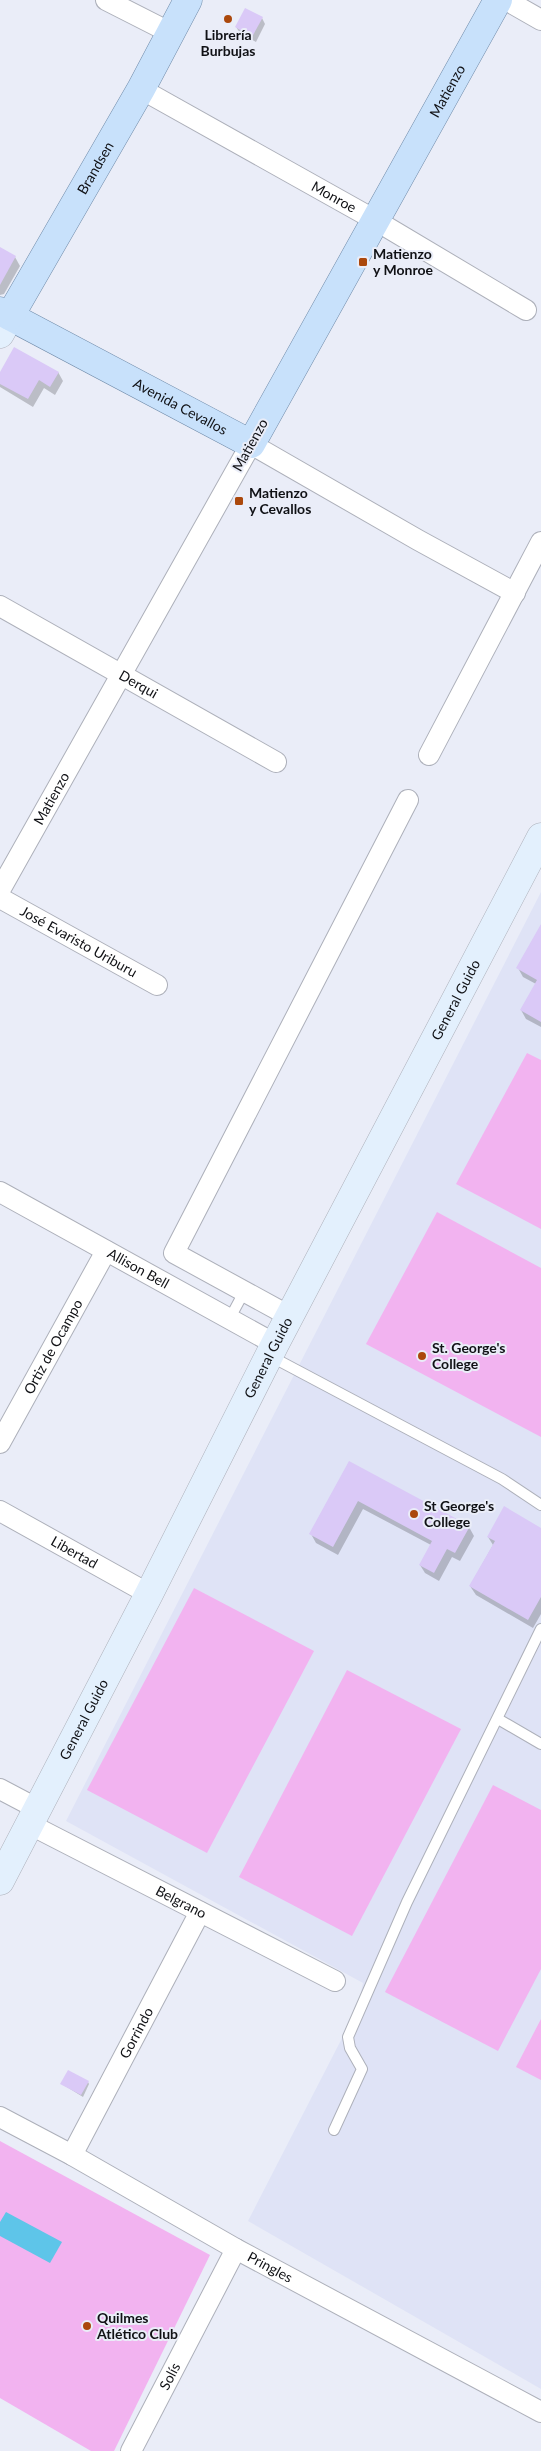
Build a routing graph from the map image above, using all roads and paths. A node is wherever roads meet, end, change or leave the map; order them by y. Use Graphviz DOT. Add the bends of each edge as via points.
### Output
graph roads {
  1 [pos="106,0"];
  2 [pos="188,0"];
  3 [pos="498,0"];
  4 [pos="506,0"];
  5 [pos="541,20"];
  6 [pos="170,33"];
  7 [pos="141,89"];
  8 [pos="375,220"];
  9 [pos="526,310"];
  10 [pos="3,320"];
  11 [pos="251,444"];
  12 [pos="541,542"];
  13 [pos="515,593"];
  14 [pos="0,606"];
  15 [pos="122,675"];
  16 [pos="430,755"];
  17 [pos="276,762"];
  18 [pos="408,800"];
  19 [pos="541,837"];
  20 [pos="0,890"];
  21 [pos="0,898"];
  22 [pos="157,985"];
  23 [pos="0,1192"];
  24 [pos="106,1251"];
  25 [pos="244,1292"];
  26 [pos="291,1317"];
  27 [pos="230,1318"];
  28 [pos="272,1350"];
  29 [pos="0,1443"];
  30 [pos="541,1505"];
  31 [pos="0,1511"];
  32 [pos="149,1594"];
  33 [pos="541,1629"];
  34 [pos="498,1719"];
  35 [pos="541,1744"];
  36 [pos="0,1789"];
  37 [pos="32,1816"];
  38 [pos="0,1881"];
  39 [pos="200,1912"];
  40 [pos="335,1981"];
  41 [pos="0,2117"];
  42 [pos="334,2130"];
  43 [pos="72,2155"];
  44 [pos="236,2249"];
  45 [pos="541,2412"];
  46 [pos="131,2451"];
  1 -- 6 [label="street"];
  2 -- 6 [label="main road, Brandsen"];
  3 -- 8 [label="main road, Matienzo"];
  4 -- 5 [label="street"];
  6 -- 7 [label="main road, Brandsen"];
  7 -- 8 [label="street, Monroe"];
  7 -- 10 [label="main road, Brandsen"];
  8 -- 9 [label="street, Monroe"];
  8 -- 11 [label="main road, Matienzo"];
  10 -- 11 [label="main road, Avenida Cevallos"];
  11 -- 13 [label="street, Avenida Cevallos"];
  11 -- 15 [label="street, Matienzo"];
  12 -- 13 [label="street"];
  13 -- 16 [label="street"];
  14 -- 15 [label="street, Derqui"];
  15 -- 17 [label="street, Derqui"];
  15 -- 20 [label="street, Matienzo"];
  18 -- 25 [label="street" via="174,1254"];
  19 -- 26 [label="main road, General Guido"];
  21 -- 22 [label="street, José Evaristo Uriburu"];
  23 -- 24 [label="street, Allison Bell"];
  24 -- 27 [label="street, Allison Bell"];
  24 -- 29 [label="street, Ortiz de Ocampo"];
  25 -- 26 [label="street"];
  25 -- 27 [label="lane"];
  26 -- 28 [label="main road, General Guido"];
  27 -- 28 [label="street, Allison Bell"];
  28 -- 30 [label="lane" via="502,1478"];
  28 -- 32 [label="main road, General Guido"];
  31 -- 32 [label="street, Libertad"];
  32 -- 37 [label="main road, General Guido"];
  33 -- 34 [label="lane"];
  34 -- 35 [label="lane"];
  34 -- 42 [label="lane" via="407,1902 348,2037 350,2048 362,2069"];
  36 -- 37 [label="street, Belgrano"];
  37 -- 38 [label="main road, General Guido"];
  37 -- 39 [label="street, Belgrano"];
  39 -- 40 [label="street, Belgrano"];
  39 -- 43 [label="street, Gorrindo"];
  41 -- 43 [label="street, Pringles"];
  43 -- 44 [label="street, Pringles"];
  44 -- 45 [label="street, Pringles"];
  44 -- 46 [label="street, Solís"];
}
